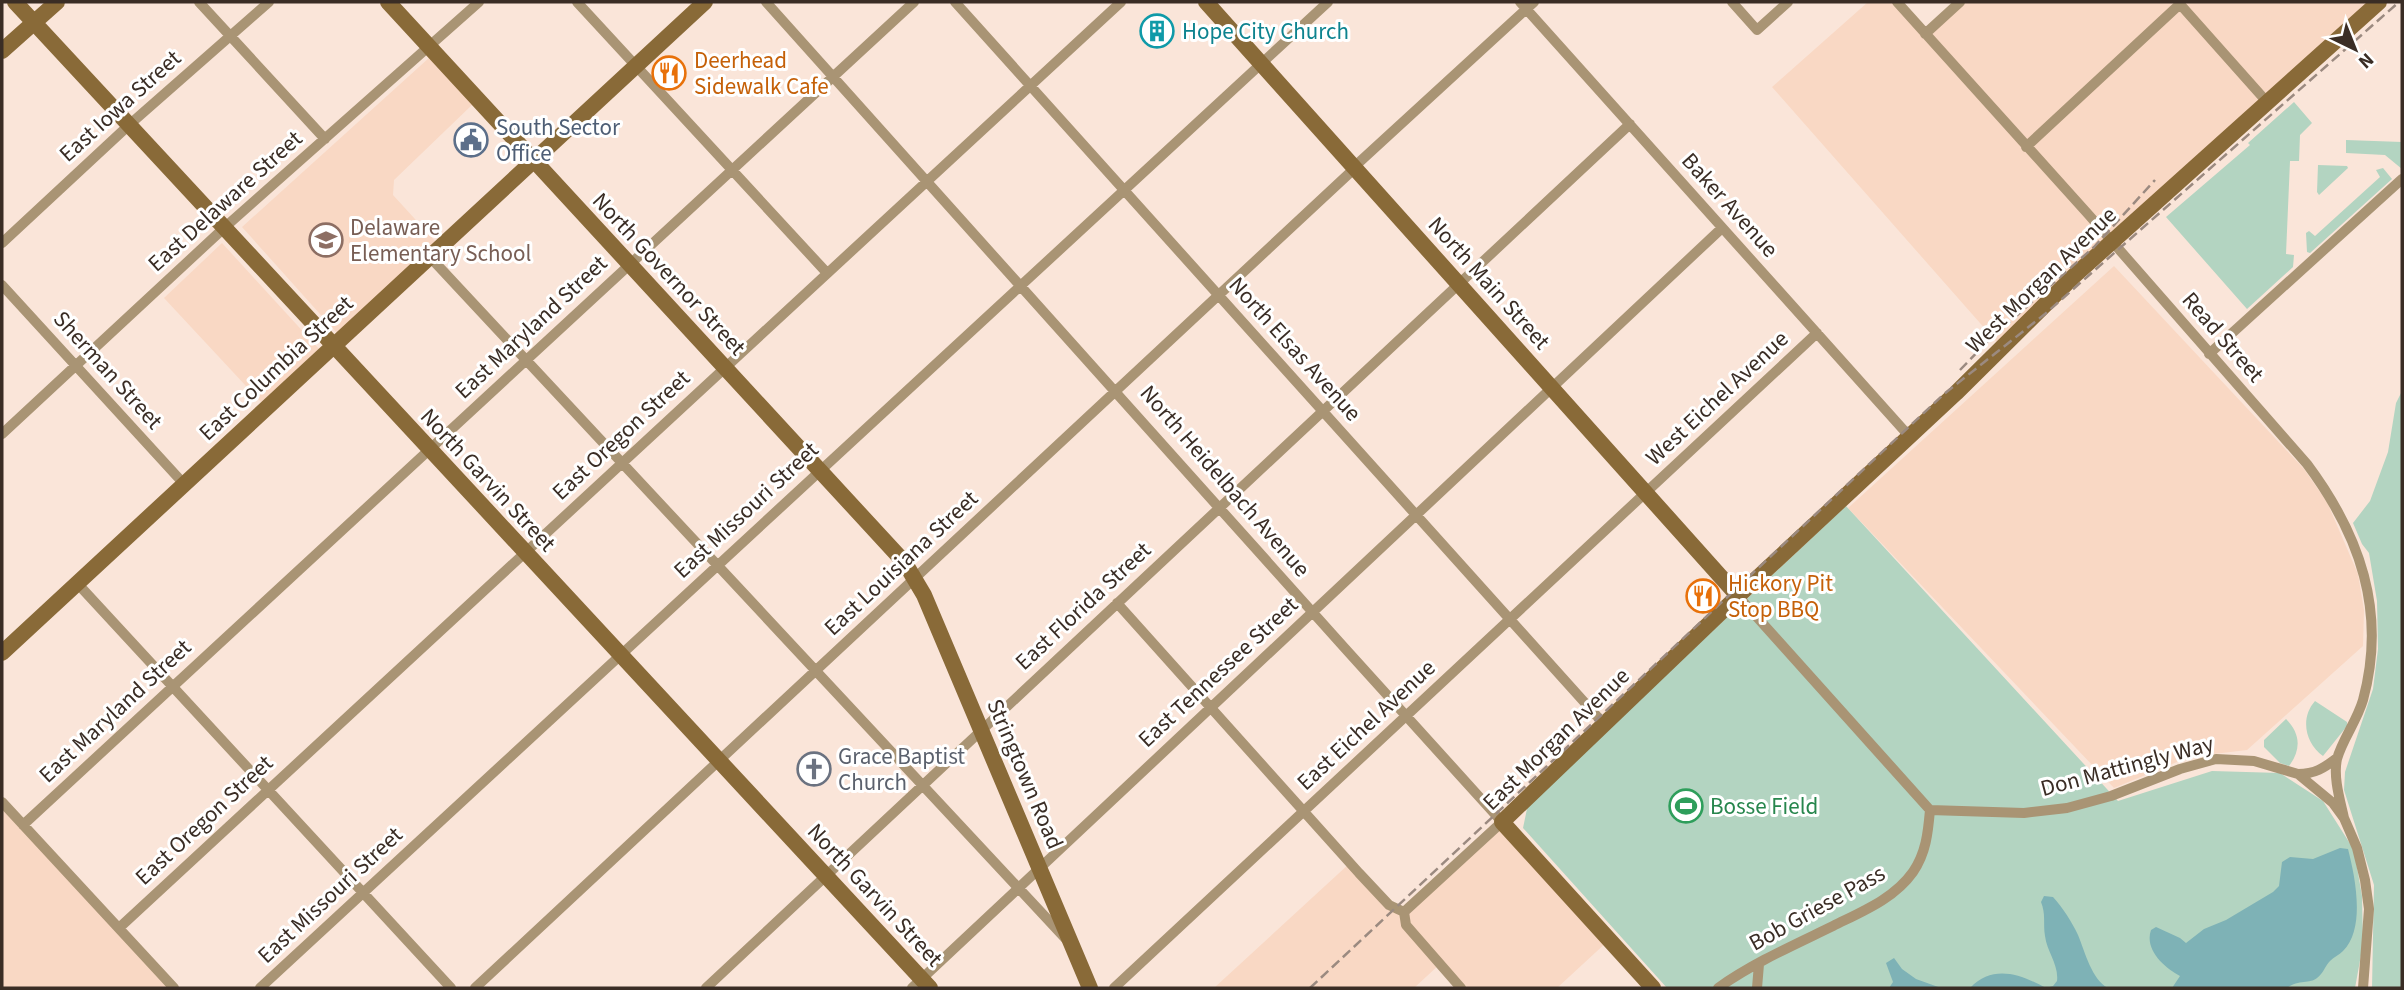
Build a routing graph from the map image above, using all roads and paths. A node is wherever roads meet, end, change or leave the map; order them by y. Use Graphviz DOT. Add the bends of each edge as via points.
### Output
graph roads {
  1 [pos="15,2"];
  2 [pos="57,2"];
  3 [pos="199,2"];
  4 [pos="269,2"];
  5 [pos="388,2"];
  6 [pos="479,2"];
  7 [pos="577,2"];
  8 [pos="705,2"];
  9 [pos="766,2"];
  10 [pos="914,2"];
  11 [pos="955,2"];
  12 [pos="1121,2"];
  13 [pos="1206,2"];
  14 [pos="1328,2"];
  15 [pos="1732,2"];
  16 [pos="1788,2"];
  17 [pos="1896,2"];
  18 [pos="1960,2"];
  19 [pos="2379,2"];
  20 [pos="2179,3"];
  21 [pos="1527,4"];
  22 [pos="34,23"];
  23 [pos="1925,34"];
  24 [pos="230,36"];
  25 [pos="429,47"];
  26 [pos="2,51"];
  27 [pos="1261,63"];
  28 [pos="636,66"];
  29 [pos="833,76"];
  30 [pos="1030,86"];
  31 [pos="2267,102"];
  32 [pos="1630,124"];
  33 [pos="129,125"];
  34 [pos="325,139"];
  35 [pos="2026,147"];
  36 [pos="533,162"];
  37 [pos="1355,168"];
  38 [pos="732,169"];
  39 [pos="2402,179"];
  40 [pos="926,182"];
  41 [pos="1124,190"];
  42 [pos="224,228"];
  43 [pos="1722,228"];
  44 [pos="2111,242"];
  45 [pos="2,243"];
  46 [pos="430,257"];
  47 [pos="629,265"];
  48 [pos="827,273"];
  49 [pos="1459,283"];
  50 [pos="2,285"];
  51 [pos="1020,285"];
  52 [pos="1219,296"];
  53 [pos="1817,333"];
  54 [pos="332,346"];
  55 [pos="2209,354"];
  56 [pos="526,359"];
  57 [pos="76,365"];
  58 [pos="725,368"];
  59 [pos="1552,387"];
  60 [pos="1116,391"];
  61 [pos="1322,411"];
  62 [pos="2,434"];
  63 [pos="1909,436"];
  64 [pos="429,450"];
  65 [pos="622,462"];
  66 [pos="820,471"];
  67 [pos="184,484"];
  68 [pos="1646,493"];
  69 [pos="1219,508"];
  70 [pos="1415,515"];
  71 [pos="524,552"];
  72 [pos="718,565"];
  73 [pos="915,578"];
  74 [pos="77,583"];
  75 [pos="1738,596"];
  76 [pos="1117,603"];
  77 [pos="1311,613"];
  78 [pos="1509,621"];
  79 [pos="4,646"];
  80 [pos="620,655"];
  81 [pos="816,671"];
  82 [pos="172,687"];
  83 [pos="1211,707"];
  84 [pos="1406,716"];
  85 [pos="1604,724"];
  86 [pos="982,730"];
  87 [pos="2337,758"];
  88 [pos="719,761"];
  89 [pos="2298,774"];
  90 [pos="923,785"];
  91 [pos="268,789"];
  92 [pos="2,802"];
  93 [pos="1930,810"];
  94 [pos="1304,811"];
  95 [pos="2344,818"];
  96 [pos="1502,822"];
  97 [pos="23,825"];
  98 [pos="1040,868"];
  99 [pos="826,876"];
  100 [pos="1019,888"];
  101 [pos="363,892"];
  102 [pos="1404,912"];
  103 [pos="119,928"];
  104 [pos="1071,943"];
  105 [pos="1759,964"];
  106 [pos="921,985"];
  107 [pos="2362,987"];
  108 [pos="174,988"];
  109 [pos="260,988"];
  110 [pos="451,988"];
  111 [pos="475,988"];
  112 [pos="706,988"];
  113 [pos="1090,988"];
  114 [pos="1114,988"];
  115 [pos="1461,988"];
  116 [pos="1653,988"];
  117 [pos="1718,988"];
  118 [pos="1757,988"];
  1 -- 22 [label="main road, North Garvin Street"];
  2 -- 22 [label="main road"];
  3 -- 24 [label="street"];
  4 -- 24 [label="street, East Iowa Street"];
  5 -- 25 [label="main road, North Governor Street"];
  6 -- 25 [label="street, East Delaware Street"];
  7 -- 28 [label="street"];
  8 -- 28 [label="main road, East Columbia Street"];
  9 -- 29 [label="street, North Heidelbach Avenue"];
  10 -- 29 [label="street, East Maryland Street"];
  11 -- 30 [label="street, North Elsas Avenue"];
  12 -- 30 [label="street, East Oregon Street"];
  13 -- 27 [label="main road, North Main Street"];
  14 -- 27 [label="street, East Missouri Street"];
  15 -- 16 [label="street" via="1757,30"];
  17 -- 23 [label="street, Read Street"];
  18 -- 23 [label="street"];
  19 -- 31 [label="main road, West Morgan Avenue"];
  20 -- 31 [label="street"];
  20 -- 35 [label="street"];
  21 -- 32 [label="street, Baker Avenue"];
  21 -- 37 [label="street, East Louisiana Street"];
  22 -- 26 [label="main road"];
  22 -- 33 [label="main road, North Garvin Street"];
  23 -- 35 [label="street, Read Street"];
  24 -- 33 [label="street, East Iowa Street"];
  24 -- 34 [label="street"];
  25 -- 34 [label="street, East Delaware Street"];
  25 -- 36 [label="main road, North Governor Street"];
  27 -- 37 [label="main road, North Main Street"];
  27 -- 41 [label="street, East Missouri Street"];
  28 -- 36 [label="main road, East Columbia Street"];
  28 -- 38 [label="street"];
  29 -- 38 [label="street, East Maryland Street"];
  29 -- 40 [label="street, North Heidelbach Avenue"];
  30 -- 40 [label="street, East Oregon Street"];
  30 -- 41 [label="street, North Elsas Avenue"];
  31 -- 44 [label="main road, West Morgan Avenue"];
  32 -- 43 [label="street, Baker Avenue"];
  32 -- 49 [label="street, East Florida Street"];
  33 -- 42 [label="main road, North Garvin Street"];
  33 -- 45 [label="street, East Iowa Street"];
  34 -- 42 [label="street, East Delaware Street"];
  35 -- 44 [label="street, Read Street"];
  36 -- 46 [label="main road, East Columbia Street"];
  36 -- 47 [label="main road, North Governor Street"];
  37 -- 49 [label="main road, North Main Street"];
  37 -- 52 [label="street, East Louisiana Street"];
  38 -- 47 [label="street, East Maryland Street"];
  38 -- 48 [label="street"];
  39 -- 55 [label="street"];
  40 -- 48 [label="street, East Oregon Street"];
  40 -- 51 [label="street, North Heidelbach Avenue"];
  41 -- 51 [label="street, East Missouri Street"];
  41 -- 52 [label="street, North Elsas Avenue"];
  42 -- 54 [label="main road, North Garvin Street"];
  42 -- 57 [label="street, East Delaware Street"];
  43 -- 53 [label="street, Baker Avenue"];
  43 -- 59 [label="street, East Tennessee Street"];
  44 -- 55 [label="street, Read Street"];
  44 -- 63 [label="main road, West Morgan Avenue"];
  46 -- 54 [label="main road, East Columbia Street"];
  46 -- 56 [label="street"];
  47 -- 56 [label="street, East Maryland Street"];
  47 -- 58 [label="main road, North Governor Street"];
  48 -- 58 [label="street, East Oregon Street"];
  49 -- 59 [label="main road, North Main Street"];
  49 -- 61 [label="street, East Florida Street"];
  50 -- 57 [label="street, Sherman Street"];
  51 -- 60 [label="street, North Heidelbach Avenue"];
  51 -- 66 [label="street, East Missouri Street"];
  52 -- 60 [label="street, East Louisiana Street"];
  52 -- 61 [label="street, North Elsas Avenue"];
  53 -- 63 [label="street, Baker Avenue"];
  53 -- 68 [label="street, West Eichel Avenue"];
  54 -- 64 [label="main road, North Garvin Street"];
  54 -- 67 [label="main road, East Columbia Street"];
  55 -- 87 [label="street, Read Street" via="2319,480 2362,564 2372,624 2367,682 2361,708"];
  56 -- 64 [label="street, East Maryland Street"];
  56 -- 65 [label="street"];
  57 -- 62 [label="street, East Delaware Street"];
  57 -- 67 [label="street, Sherman Street"];
  58 -- 65 [label="street, East Oregon Street"];
  58 -- 66 [label="main road, North Governor Street"];
  59 -- 68 [label="main road, North Main Street"];
  59 -- 70 [label="street, East Tennessee Street"];
  60 -- 69 [label="street, North Heidelbach Avenue"];
  60 -- 73 [label="street, East Louisiana Street"];
  61 -- 69 [label="street, East Florida Street"];
  61 -- 70 [label="street, North Elsas Avenue"];
  63 -- 75 [label="main road, West Morgan Avenue"];
  64 -- 71 [label="main road, North Garvin Street"];
  64 -- 82 [label="street, East Maryland Street"];
  65 -- 71 [label="street, East Oregon Street"];
  65 -- 72 [label="street"];
  66 -- 72 [label="street, East Missouri Street"];
  66 -- 73 [label="main road, North Governor Street"];
  67 -- 74 [label="main road, East Columbia Street"];
  68 -- 75 [label="main road, North Main Street"];
  68 -- 78 [label="street, East Eichel Avenue"];
  69 -- 76 [label="street, East Florida Street"];
  69 -- 77 [label="street, North Heidelbach Avenue"];
  70 -- 77 [label="street, East Tennessee Street"];
  70 -- 78 [label="street, North Elsas Avenue"];
  71 -- 80 [label="main road, North Garvin Street"];
  71 -- 91 [label="street, East Oregon Street"];
  72 -- 80 [label="street, East Missouri Street"];
  72 -- 81 [label="street"];
  73 -- 81 [label="street, East Louisiana Street"];
  73 -- 86 [label="main road, Stringtown Road"];
  74 -- 79 [label="main road, East Columbia Street"];
  74 -- 82 [label="street"];
  75 -- 85 [label="main road, East Morgan Avenue"];
  75 -- 93 [label="street"];
  76 -- 83 [label="street"];
  76 -- 86 [label="street, East Florida Street"];
  77 -- 83 [label="street, East Tennessee Street"];
  77 -- 84 [label="street, North Heidelbach Avenue"];
  78 -- 84 [label="street, East Eichel Avenue"];
  78 -- 85 [label="street, North Elsas Avenue"];
  80 -- 88 [label="main road, North Garvin Street"];
  80 -- 101 [label="street, East Missouri Street"];
  81 -- 88 [label="street, East Louisiana Street"];
  81 -- 90 [label="street"];
  82 -- 91 [label="street"];
  82 -- 97 [label="street, East Maryland Street"];
  83 -- 94 [label="street"];
  83 -- 98 [label="street, East Tennessee Street"];
  84 -- 94 [label="street, East Eichel Avenue"];
  84 -- 96 [label="street, North Heidelbach Avenue"];
  85 -- 96 [label="main road, East Morgan Avenue"];
  86 -- 90 [label="street, East Florida Street"];
  86 -- 98 [label="main road, Stringtown Road"];
  87 -- 89 [label="street" via="2323,769"];
  87 -- 95 [label="street, Read Street"];
  88 -- 99 [label="main road, North Garvin Street"];
  88 -- 111 [label="street, East Louisiana Street"];
  89 -- 93 [label="street, Don Mattingly Way" via="2260,762 2216,759 2067,808 2024,813"];
  89 -- 95 [label="street, Don Mattingly Way"];
  90 -- 99 [label="street, East Florida Street"];
  90 -- 100 [label="street"];
  91 -- 101 [label="street"];
  91 -- 103 [label="street, East Oregon Street"];
  92 -- 97 [label="street"];
  93 -- 105 [label="street, Bob Griese Pass" via="1920,861 1896,891"];
  94 -- 102 [label="street" via="1389,905"];
  94 -- 114 [label="street, East Eichel Avenue"];
  95 -- 107 [label="street, Don Mattingly Way" via="2357,848 2367,897"];
  96 -- 102 [label="street, East Morgan Avenue"];
  96 -- 116 [label="main road, North Heidelbach Avenue"];
  97 -- 103 [label="street"];
  98 -- 100 [label="street, East Tennessee Street"];
  98 -- 104 [label="main road, Stringtown Road"];
  99 -- 106 [label="main road, North Garvin Street"];
  99 -- 112 [label="street, East Florida Street"];
  100 -- 104 [label="street"];
  100 -- 106 [label="street, East Tennessee Street"];
  101 -- 109 [label="street, East Missouri Street"];
  101 -- 110 [label="street"];
  102 -- 115 [label="street" via="1406,925"];
  103 -- 108 [label="street"];
  104 -- 113 [label="main road, Stringtown Road"];
  105 -- 117 [label="street, Bob Griese Pass"];
  105 -- 118 [label="street"];
}
